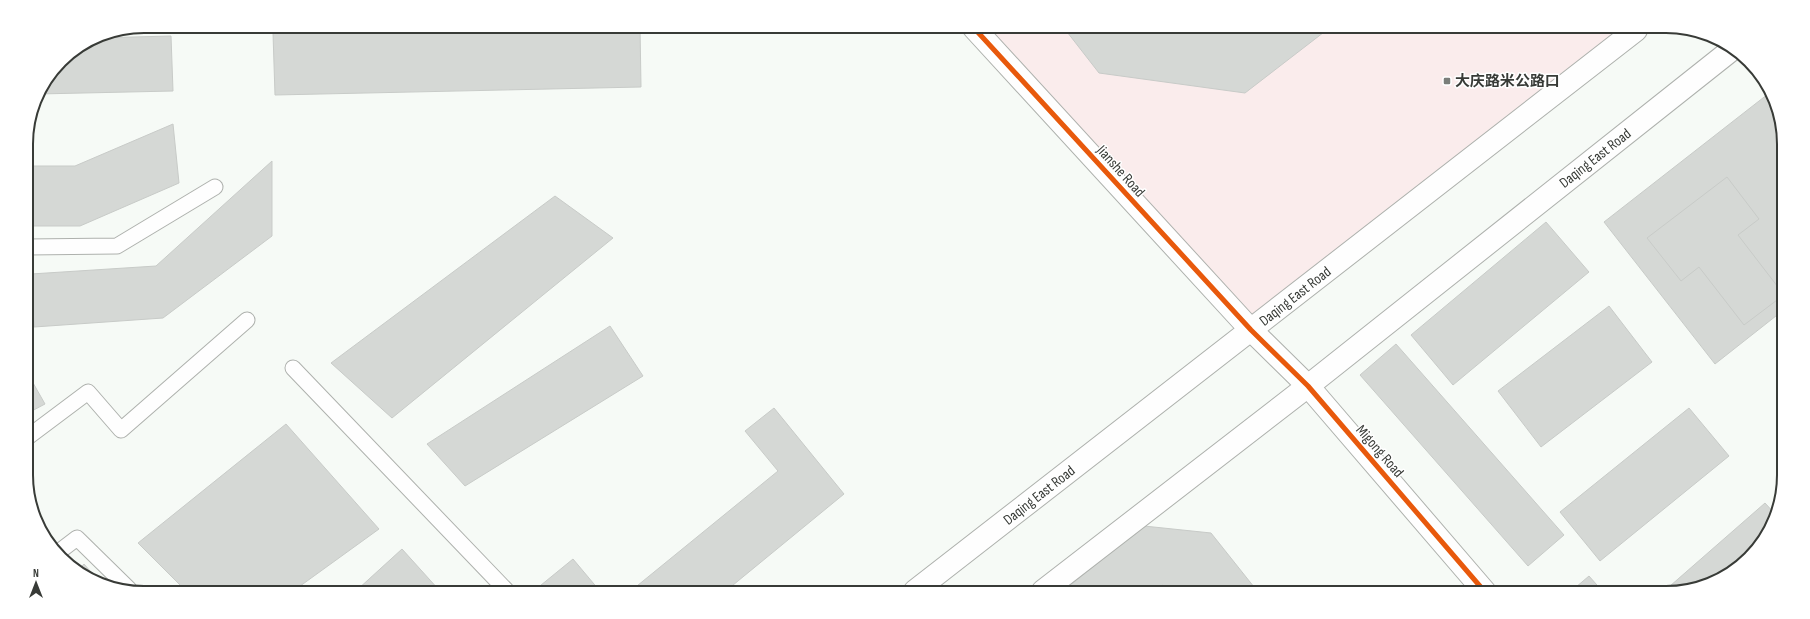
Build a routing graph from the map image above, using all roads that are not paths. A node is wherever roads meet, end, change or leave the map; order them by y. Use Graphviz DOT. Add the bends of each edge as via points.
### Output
graph roads {
  1 [pos="979,33"];
  2 [pos="1632,33"];
  3 [pos="1728,52"];
  4 [pos="215,187"];
  5 [pos="33,247"];
  6 [pos="247,320"];
  7 [pos="1251,330"];
  8 [pos="293,368"];
  9 [pos="1308,386"];
  10 [pos="33,432"];
  11 [pos="62,550"];
  12 [pos="124,584"];
  13 [pos="502,586"];
  14 [pos="921,586"];
  15 [pos="1049,586"];
  16 [pos="1480,586"];
  1 -- 7 [label="main road, Jianshe Road"];
  2 -- 7 [label="main road, Daqing East Road"];
  3 -- 9 [label="main road, Daqing East Road"];
  4 -- 5 [label="lane" via="117,246"];
  6 -- 10 [label="lane" via="121,430 88,392"];
  7 -- 9 [label="main road, Migong Road"];
  7 -- 14 [label="main road, Daqing East Road"];
  8 -- 13 [label="lane"];
  9 -- 15 [label="main road, Daqing East Road"];
  9 -- 16 [label="main road, Migong Road"];
  11 -- 12 [label="lane" via="77,538"];
}
